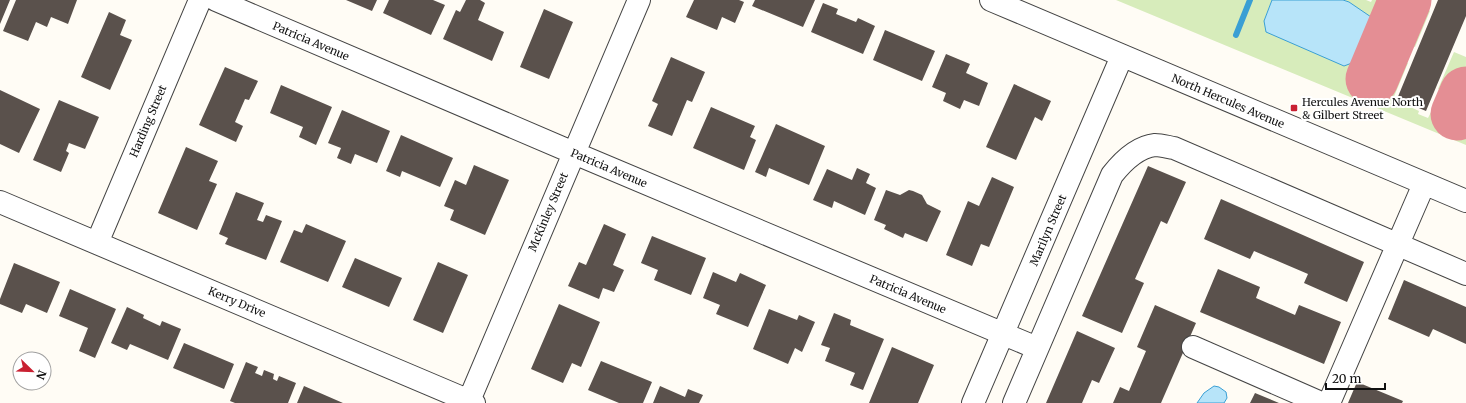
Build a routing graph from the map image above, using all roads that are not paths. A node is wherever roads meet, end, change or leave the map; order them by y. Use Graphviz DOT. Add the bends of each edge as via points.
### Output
graph roads {
  1 [pos="200,0"];
  2 [pos="216,0"];
  3 [pos="639,0"];
  4 [pos="991,0"];
  5 [pos="1122,56"];
  6 [pos="574,153"];
  7 [pos="1424,184"];
  8 [pos="1466,201"];
  9 [pos="0,202"];
  10 [pos="97,243"];
  11 [pos="1398,244"];
  12 [pos="1466,274"];
  13 [pos="1003,334"];
  14 [pos="1037,348"];
  15 [pos="1193,348"];
  16 [pos="470,402"];
  17 [pos="973,403"];
  18 [pos="1014,403"];
  19 [pos="1321,403"];
  20 [pos="1329,403"];
  1 -- 10 [label="street, Harding Street"];
  2 -- 6 [label="street, Patricia Avenue"];
  3 -- 6 [label="street, McKinley Street"];
  4 -- 5 [label="street, North Hercules Avenue"];
  5 -- 7 [label="street, North Hercules Avenue"];
  5 -- 13 [label="street, Marilyn Street"];
  6 -- 13 [label="street, Patricia Avenue"];
  6 -- 16 [label="street, McKinley Street"];
  7 -- 8 [label="street, North Hercules Avenue"];
  7 -- 11 [label="street"];
  9 -- 10 [label="street, Kerry Drive"];
  10 -- 16 [label="street, Kerry Drive"];
  11 -- 12 [label="street"];
  11 -- 14 [label="street" via="1174,148 1156,145 1138,151 1124,160 1112,175"];
  11 -- 20 [label="street"];
  13 -- 14 [label="street, Patricia Avenue"];
  13 -- 17 [label="street, Marilyn Street"];
  14 -- 18 [label="street"];
  15 -- 19 [label="street"];
}
